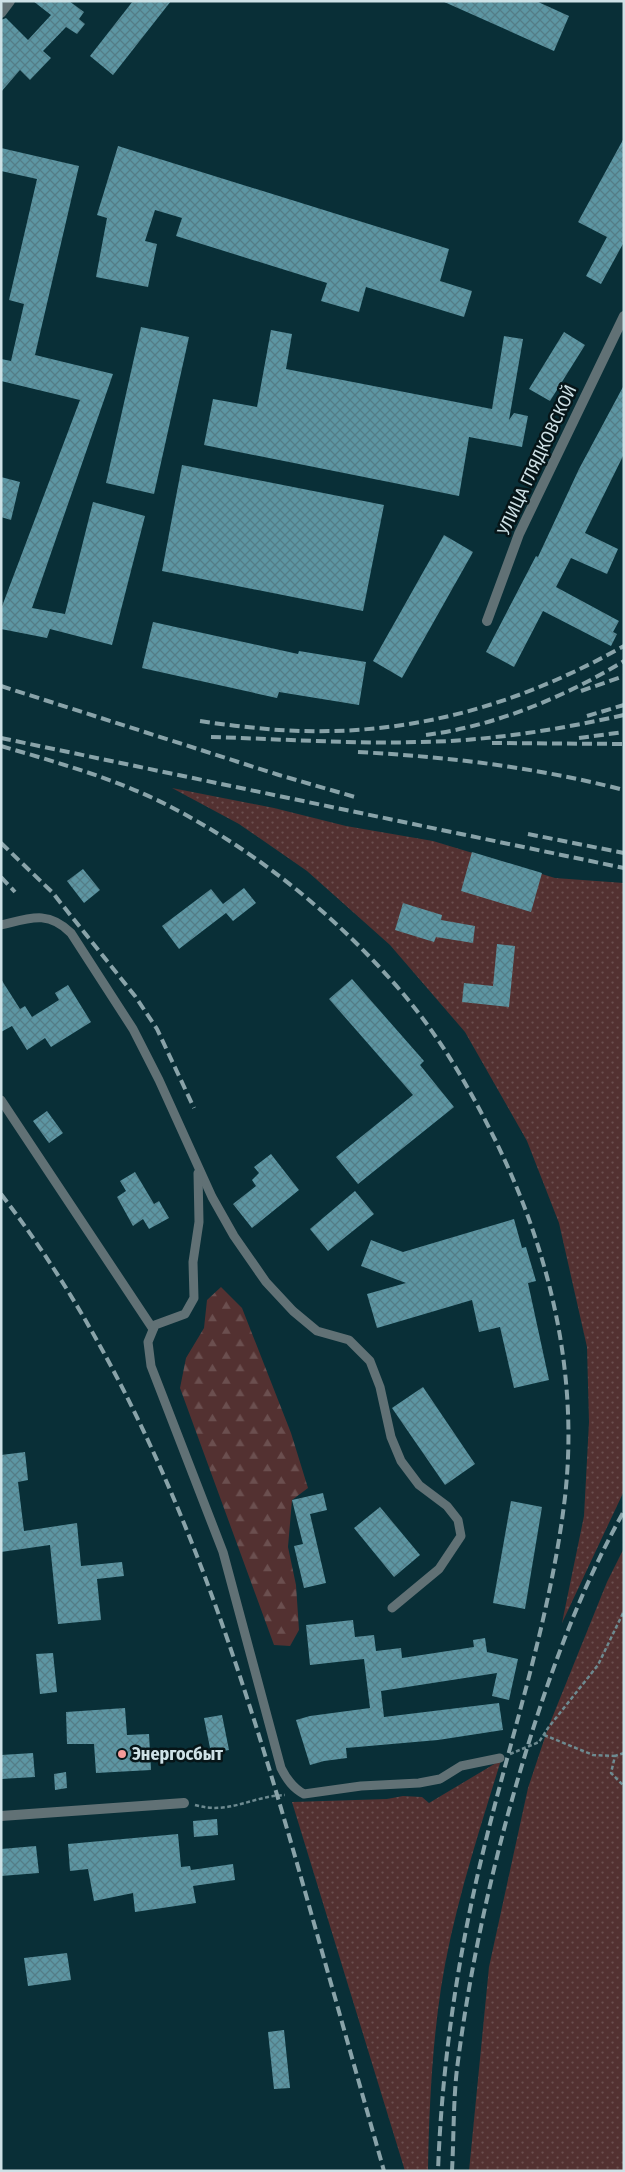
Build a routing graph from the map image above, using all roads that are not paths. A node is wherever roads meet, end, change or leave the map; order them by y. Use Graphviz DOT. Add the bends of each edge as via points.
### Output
graph roads {
  1 [pos="10,1"];
  2 [pos="1,13"];
  3 [pos="624,316"];
  4 [pos="487,621"];
  5 [pos="1,925"];
  6 [pos="1,1100"];
  7 [pos="198,1168"];
  8 [pos="154,1329"];
  9 [pos="392,1608"];
  10 [pos="500,1758"];
  11 [pos="184,1803"];
  12 [pos="1,1816"];
  1 -- 2 [label="street"];
  3 -- 4 [label="street, УЛИЦА ГЛЯДКОВСКОЙ" via="519,534"];
  5 -- 7 [label="lane" via="45,917 62,924 71,933 133,1029"];
  6 -- 8 [label="lane"];
  7 -- 8 [label="lane" via="199,1222 193,1262 194,1298 185,1314 155,1325"];
  7 -- 9 [label="lane" via="221,1216 280,1298 317,1331 349,1340 370,1361 401,1461 419,1485 447,1506 458,1520 461,1536 439,1569"];
  8 -- 10 [label="lane" via="148,1342 150,1366 223,1552 281,1768 291,1784 304,1794 361,1786 420,1783 440,1779 461,1766"];
  11 -- 12 [label="street"];
}
